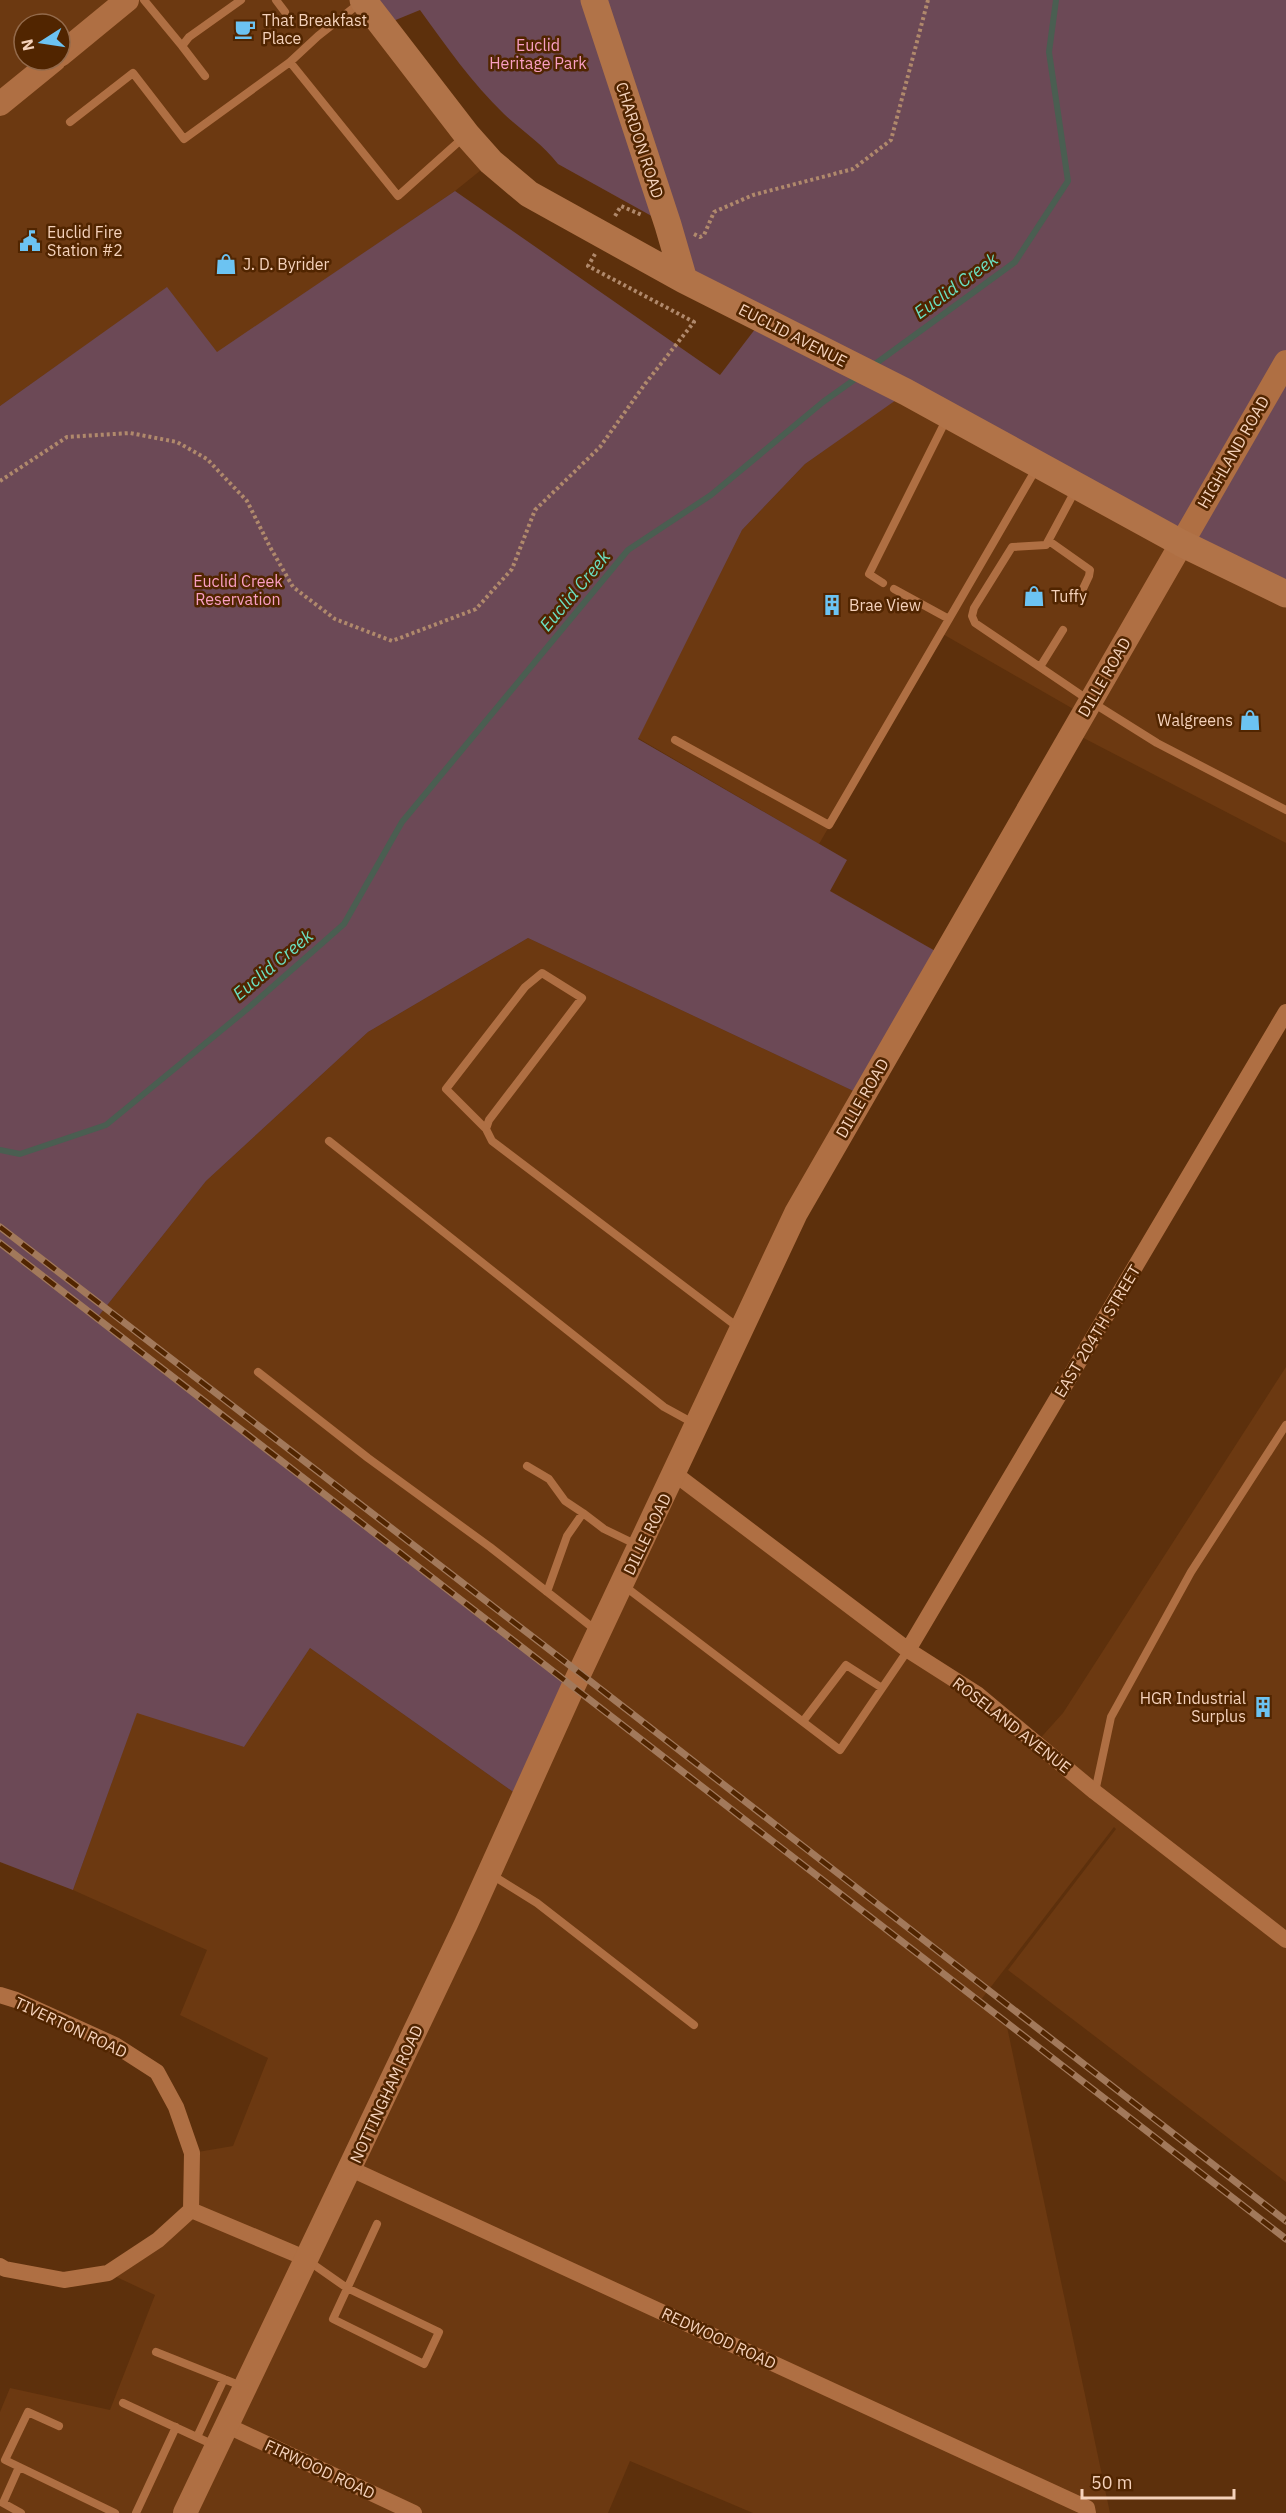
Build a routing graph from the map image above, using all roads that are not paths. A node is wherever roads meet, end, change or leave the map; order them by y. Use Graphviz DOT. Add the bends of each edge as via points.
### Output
graph roads {
  1 [pos="128,0"];
  2 [pos="144,0"];
  3 [pos="241,0"];
  4 [pos="276,0"];
  5 [pos="363,0"];
  6 [pos="594,0"];
  7 [pos="285,12"];
  8 [pos="72,45"];
  9 [pos="182,46"];
  10 [pos="290,62"];
  11 [pos="39,72"];
  12 [pos="205,76"];
  13 [pos="0,104"];
  14 [pos="70,122"];
  15 [pos="467,135"];
  16 [pos="684,280"];
  17 [pos="1286,362"];
  18 [pos="949,416"];
  19 [pos="1038,465"];
  20 [pos="1078,486"];
  21 [pos="1049,541"];
  22 [pos="1181,543"];
  23 [pos="883,583"];
  24 [pos="894,589"];
  25 [pos="1081,593"];
  26 [pos="1286,594"];
  27 [pos="949,619"];
  28 [pos="1063,630"];
  29 [pos="1040,667"];
  30 [pos="1090,701"];
  31 [pos="675,740"];
  32 [pos="1286,810"];
  33 [pos="1286,1012"];
  34 [pos="486,1129"];
  35 [pos="329,1141"];
  36 [pos="742,1330"];
  37 [pos="258,1372"];
  38 [pos="1286,1425"];
  39 [pos="698,1426"];
  40 [pos="527,1466"];
  41 [pos="675,1473"];
  42 [pos="583,1513"];
  43 [pos="640,1546"];
  44 [pos="622,1584"];
  45 [pos="547,1592"];
  46 [pos="599,1633"];
  47 [pos="908,1650"];
  48 [pos="581,1674"];
  49 [pos="882,1688"];
  50 [pos="804,1720"];
  51 [pos="1095,1792"];
  52 [pos="489,1873"];
  53 [pos="1286,1940"];
  54 [pos="0,1995"];
  55 [pos="694,2025"];
  56 [pos="351,2169"];
  57 [pos="191,2210"];
  58 [pos="377,2224"];
  59 [pos="305,2258"];
  60 [pos="0,2266"];
  61 [pos="347,2288"];
  62 [pos="156,2352"];
  63 [pos="234,2383"];
  64 [pos="123,2403"];
  65 [pos="59,2426"];
  66 [pos="176,2427"];
  67 [pos="213,2436"];
  68 [pos="19,2467"];
  69 [pos="1088,2511"];
  70 [pos="21,2513"];
  71 [pos="115,2513"];
  72 [pos="136,2513"];
  73 [pos="185,2513"];
  74 [pos="414,2513"];
  1 -- 8 [label="street"];
  2 -- 9 [label="lane"];
  3 -- 9 [label="lane"];
  4 -- 7 [label="lane"];
  5 -- 10 [label="lane"];
  5 -- 15 [label="main road, EUCLID AVENUE"];
  6 -- 16 [label="main road, CHARDON ROAD"];
  9 -- 12 [label="lane"];
  10 -- 14 [label="lane" via="184,139 133,73"];
  10 -- 15 [label="lane" via="398,196"];
  11 -- 13 [label="street"];
  15 -- 16 [label="main road, EUCLID AVENUE" via="491,162 529,194"];
  16 -- 18 [label="main road, EUCLID AVENUE"];
  17 -- 22 [label="street, HIGHLAND ROAD"];
  18 -- 19 [label="main road, EUCLID AVENUE"];
  18 -- 23 [label="lane" via="869,574"];
  19 -- 20 [label="main road, EUCLID AVENUE"];
  19 -- 27 [label="lane"];
  20 -- 21 [label="lane"];
  20 -- 22 [label="main road, EUCLID AVENUE"];
  21 -- 25 [label="lane" via="1090,570"];
  21 -- 29 [label="lane" via="1012,547 972,616 975,623"];
  22 -- 26 [label="main road, EUCLID AVENUE"];
  22 -- 30 [label="street, DILLE ROAD"];
  24 -- 27 [label="lane"];
  27 -- 31 [label="lane" via="829,825"];
  28 -- 29 [label="lane"];
  29 -- 30 [label="lane"];
  30 -- 32 [label="lane" via="1157,744"];
  30 -- 36 [label="street, DILLE ROAD" via="796,1213"];
  33 -- 47 [label="street, EAST 204TH STREET"];
  34 -- 34 [label="lane" via="582,998 542,973 525,987 446,1089"];
  34 -- 36 [label="lane" via="492,1141"];
  35 -- 39 [label="lane" via="664,1407"];
  36 -- 39 [label="street, DILLE ROAD"];
  37 -- 45 [label="lane"];
  38 -- 51 [label="lane" via="1191,1572 1110,1717"];
  39 -- 41 [label="street, DILLE ROAD"];
  40 -- 42 [label="lane" via="549,1479 565,1501"];
  41 -- 43 [label="street, DILLE ROAD"];
  41 -- 47 [label="street, ROSELAND AVENUE"];
  42 -- 43 [label="lane" via="604,1529"];
  42 -- 45 [label="lane" via="567,1536"];
  43 -- 44 [label="street, DILLE ROAD"];
  44 -- 46 [label="street, DILLE ROAD"];
  44 -- 50 [label="lane"];
  45 -- 46 [label="lane"];
  46 -- 48 [label="street, DILLE ROAD"];
  47 -- 49 [label="lane"];
  47 -- 51 [label="street, ROSELAND AVENUE" via="977,1694"];
  48 -- 52 [label="street, NOTTINGHAM ROAD"];
  49 -- 50 [label="lane" via="846,1665"];
  49 -- 50 [label="lane" via="840,1750"];
  51 -- 53 [label="street, ROSELAND AVENUE"];
  52 -- 55 [label="lane" via="537,1903"];
  52 -- 56 [label="street, NOTTINGHAM ROAD"];
  54 -- 57 [label="street, TIVERTON ROAD" via="115,2044 157,2072 176,2106 192,2153"];
  56 -- 59 [label="street, NOTTINGHAM ROAD"];
  56 -- 69 [label="street, REDWOOD ROAD"];
  57 -- 59 [label="street"];
  57 -- 60 [label="street" via="158,2240 108,2273 64,2280"];
  58 -- 61 [label="lane"];
  59 -- 61 [label="lane"];
  59 -- 63 [label="street, NOTTINGHAM ROAD"];
  61 -- 61 [label="lane" via="439,2332 424,2364 333,2319"];
  62 -- 63 [label="lane"];
  63 -- 67 [label="street, NOTTINGHAM ROAD"];
  64 -- 66 [label="lane"];
  65 -- 68 [label="lane" via="28,2412 5,2460"];
  66 -- 67 [label="lane"];
  66 -- 72 [label="lane"];
  67 -- 73 [label="street, NOTTINGHAM ROAD"];
  67 -- 74 [label="street, FIRWOOD ROAD"];
  68 -- 70 [label="lane" via="3,2503"];
  68 -- 71 [label="lane"];
}
